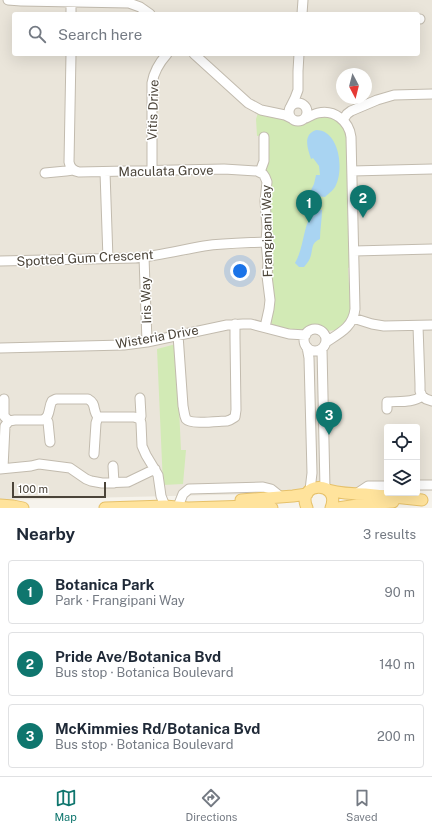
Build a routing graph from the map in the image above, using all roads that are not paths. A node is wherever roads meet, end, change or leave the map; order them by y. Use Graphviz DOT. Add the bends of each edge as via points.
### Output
graph roads {
  1 [pos="8,0"];
  2 [pos="303,0"];
  3 [pos="21,1"];
  4 [pos="106,1"];
  5 [pos="71,2"];
  6 [pos="0,4"];
  7 [pos="71,12"];
  8 [pos="148,12"];
  9 [pos="302,12"];
  10 [pos="71,56"];
  11 [pos="165,56"];
  12 [pos="196,56"];
  13 [pos="299,56"];
  14 [pos="298,90"];
  15 [pos="432,94"];
  16 [pos="291,107"];
  17 [pos="306,110"];
  18 [pos="277,113"];
  19 [pos="291,118"];
  20 [pos="343,120"];
  21 [pos="264,137"];
  22 [pos="432,169"];
  23 [pos="73,170"];
  24 [pos="152,171"];
  25 [pos="352,171"];
  26 [pos="105,172"];
  27 [pos="260,172"];
  28 [pos="45,173"];
  29 [pos="266,242"];
  30 [pos="432,249"];
  31 [pos="354,251"];
  32 [pos="144,257"];
  33 [pos="108,259"];
  34 [pos="0,261"];
  35 [pos="353,318"];
  36 [pos="235,324"];
  37 [pos="432,325"];
  38 [pos="418,326"];
  39 [pos="265,327"];
  40 [pos="178,335"];
  41 [pos="306,341"];
  42 [pos="324,341"];
  43 [pos="147,342"];
  44 [pos="0,348"];
  45 [pos="422,396"];
  46 [pos="4,398"];
  47 [pos="140,398"];
  48 [pos="432,401"];
  49 [pos="387,409"];
  50 [pos="98,417"];
  51 [pos="323,417"];
  52 [pos="310,418"];
  53 [pos="46,419"];
  54 [pos="140,419"];
  55 [pos="8,421"];
  56 [pos="50,442"];
  57 [pos="94,454"];
  58 [pos="113,466"];
  59 [pos="155,468"];
  60 [pos="2,469"];
  61 [pos="114,483"];
  62 [pos="420,485"];
  63 [pos="432,485"];
  64 [pos="384,486"];
  65 [pos="327,490"];
  66 [pos="308,492"];
  67 [pos="356,494"];
  68 [pos="427,500"];
  69 [pos="0,505"];
  70 [pos="171,506"];
  71 [pos="23,508"];
  72 [pos="105,508"];
  73 [pos="122,508"];
  74 [pos="272,508"];
  75 [pos="307,508"];
  76 [pos="331,508"];
  77 [pos="338,508"];
  1 -- 3 [label="street"];
  2 -- 9 [label="street"];
  3 -- 5 [label="street"];
  3 -- 6 [label="street"];
  4 -- 5 [label="street"];
  4 -- 8 [label="street" via="134,5"];
  5 -- 7 [label="street"];
  10 -- 23 [label="street" via="69,162"];
  11 -- 24 [label="street, Vitis Drive" via="156,69 152,83"];
  12 -- 18 [label="street" via="248,103 261,110"];
  13 -- 14 [label="street"];
  14 -- 16 [label="street"];
  14 -- 17 [label="street"];
  15 -- 20 [label="street" via="405,94 381,98 351,110"];
  16 -- 17 [label="street" via="296,103 302,104"];
  16 -- 18 [label="street"];
  16 -- 19 [label="street"];
  17 -- 19 [label="street" via="301,121"];
  17 -- 20 [label="street" via="330,113"];
  18 -- 19 [label="street"];
  20 -- 25 [label="street" via="350,133"];
  21 -- 27 [label="street, Frangipani Way" via="264,161"];
  22 -- 25 [label="street"];
  23 -- 26 [label="street, Maculata Grove"];
  23 -- 28 [label="street, Maculata Grove"];
  24 -- 26 [label="street, Maculata Grove"];
  24 -- 27 [label="street, Maculata Grove"];
  25 -- 31 [label="street"];
  26 -- 33 [label="street"];
  27 -- 29 [label="street, Frangipani Way" via="266,177 267,182"];
  29 -- 32 [label="street, Spotted Gum Crescent" via="216,244"];
  29 -- 39 [label="street, Frangipani Way" via="270,300"];
  30 -- 31 [label="street"];
  31 -- 35 [label="street"];
  32 -- 33 [label="street, Spotted Gum Crescent"];
  32 -- 43 [label="street, Iris Way"];
  33 -- 34 [label="street, Spotted Gum Crescent"];
  35 -- 38 [label="street" via="378,326"];
  35 -- 42 [label="street" via="348,326"];
  36 -- 39 [label="street, Wisteria Drive"];
  36 -- 40 [label="street, Wisteria Drive"];
  36 -- 40 [label="street" via="236,410 235,417 227,421 194,422 184,415"];
  37 -- 38 [label="street"];
  38 -- 45 [label="street"];
  39 -- 41 [label="street, Wisteria Drive"];
  40 -- 43 [label="street, Wisteria Drive"];
  41 -- 42 [label="street" via="309,349 316,351"];
  41 -- 42 [label="street" via="311,330 318,330"];
  41 -- 52 [label="street" via="309,358"];
  42 -- 51 [label="street"];
  43 -- 44 [label="street, Wisteria Drive" via="124,345"];
  45 -- 48 [label="street"];
  45 -- 49 [label="street" via="413,401 387,402"];
  46 -- 55 [label="street" via="4,416"];
  47 -- 54 [label="street"];
  50 -- 53 [label="street" via="92,401 88,399 56,399 50,405"];
  50 -- 54 [label="street"];
  50 -- 57 [label="street"];
  51 -- 52 [label="street"];
  51 -- 65 [label="street"];
  52 -- 66 [label="street" via="312,473"];
  53 -- 55 [label="street"];
  53 -- 56 [label="street"];
  54 -- 59 [label="street" via="142,446"];
  55 -- 60 [label="street" via="5,426"];
  58 -- 61 [label="street"];
  59 -- 61 [label="street" via="128,482"];
  59 -- 70 [label="street" via="161,496"];
  60 -- 61 [label="street" via="44,464 70,468 91,482"];
  62 -- 63 [label="street"];
  64 -- 67 [label="street" via="368,486"];
  65 -- 66 [label="main road" via="319,487"];
  65 -- 67 [label="main road"];
  65 -- 76 [label="main road" via="333,499"];
  66 -- 70 [label="main road" via="281,498"];
  66 -- 75 [label="main road" via="305,498"];
  67 -- 68 [label="main road"];
  68 -- 77 [label="main road"];
  69 -- 71 [label="main road"];
  70 -- 73 [label="main road"];
  70 -- 74 [label="main road"];
  72 -- 73 [label="main road"];
}
